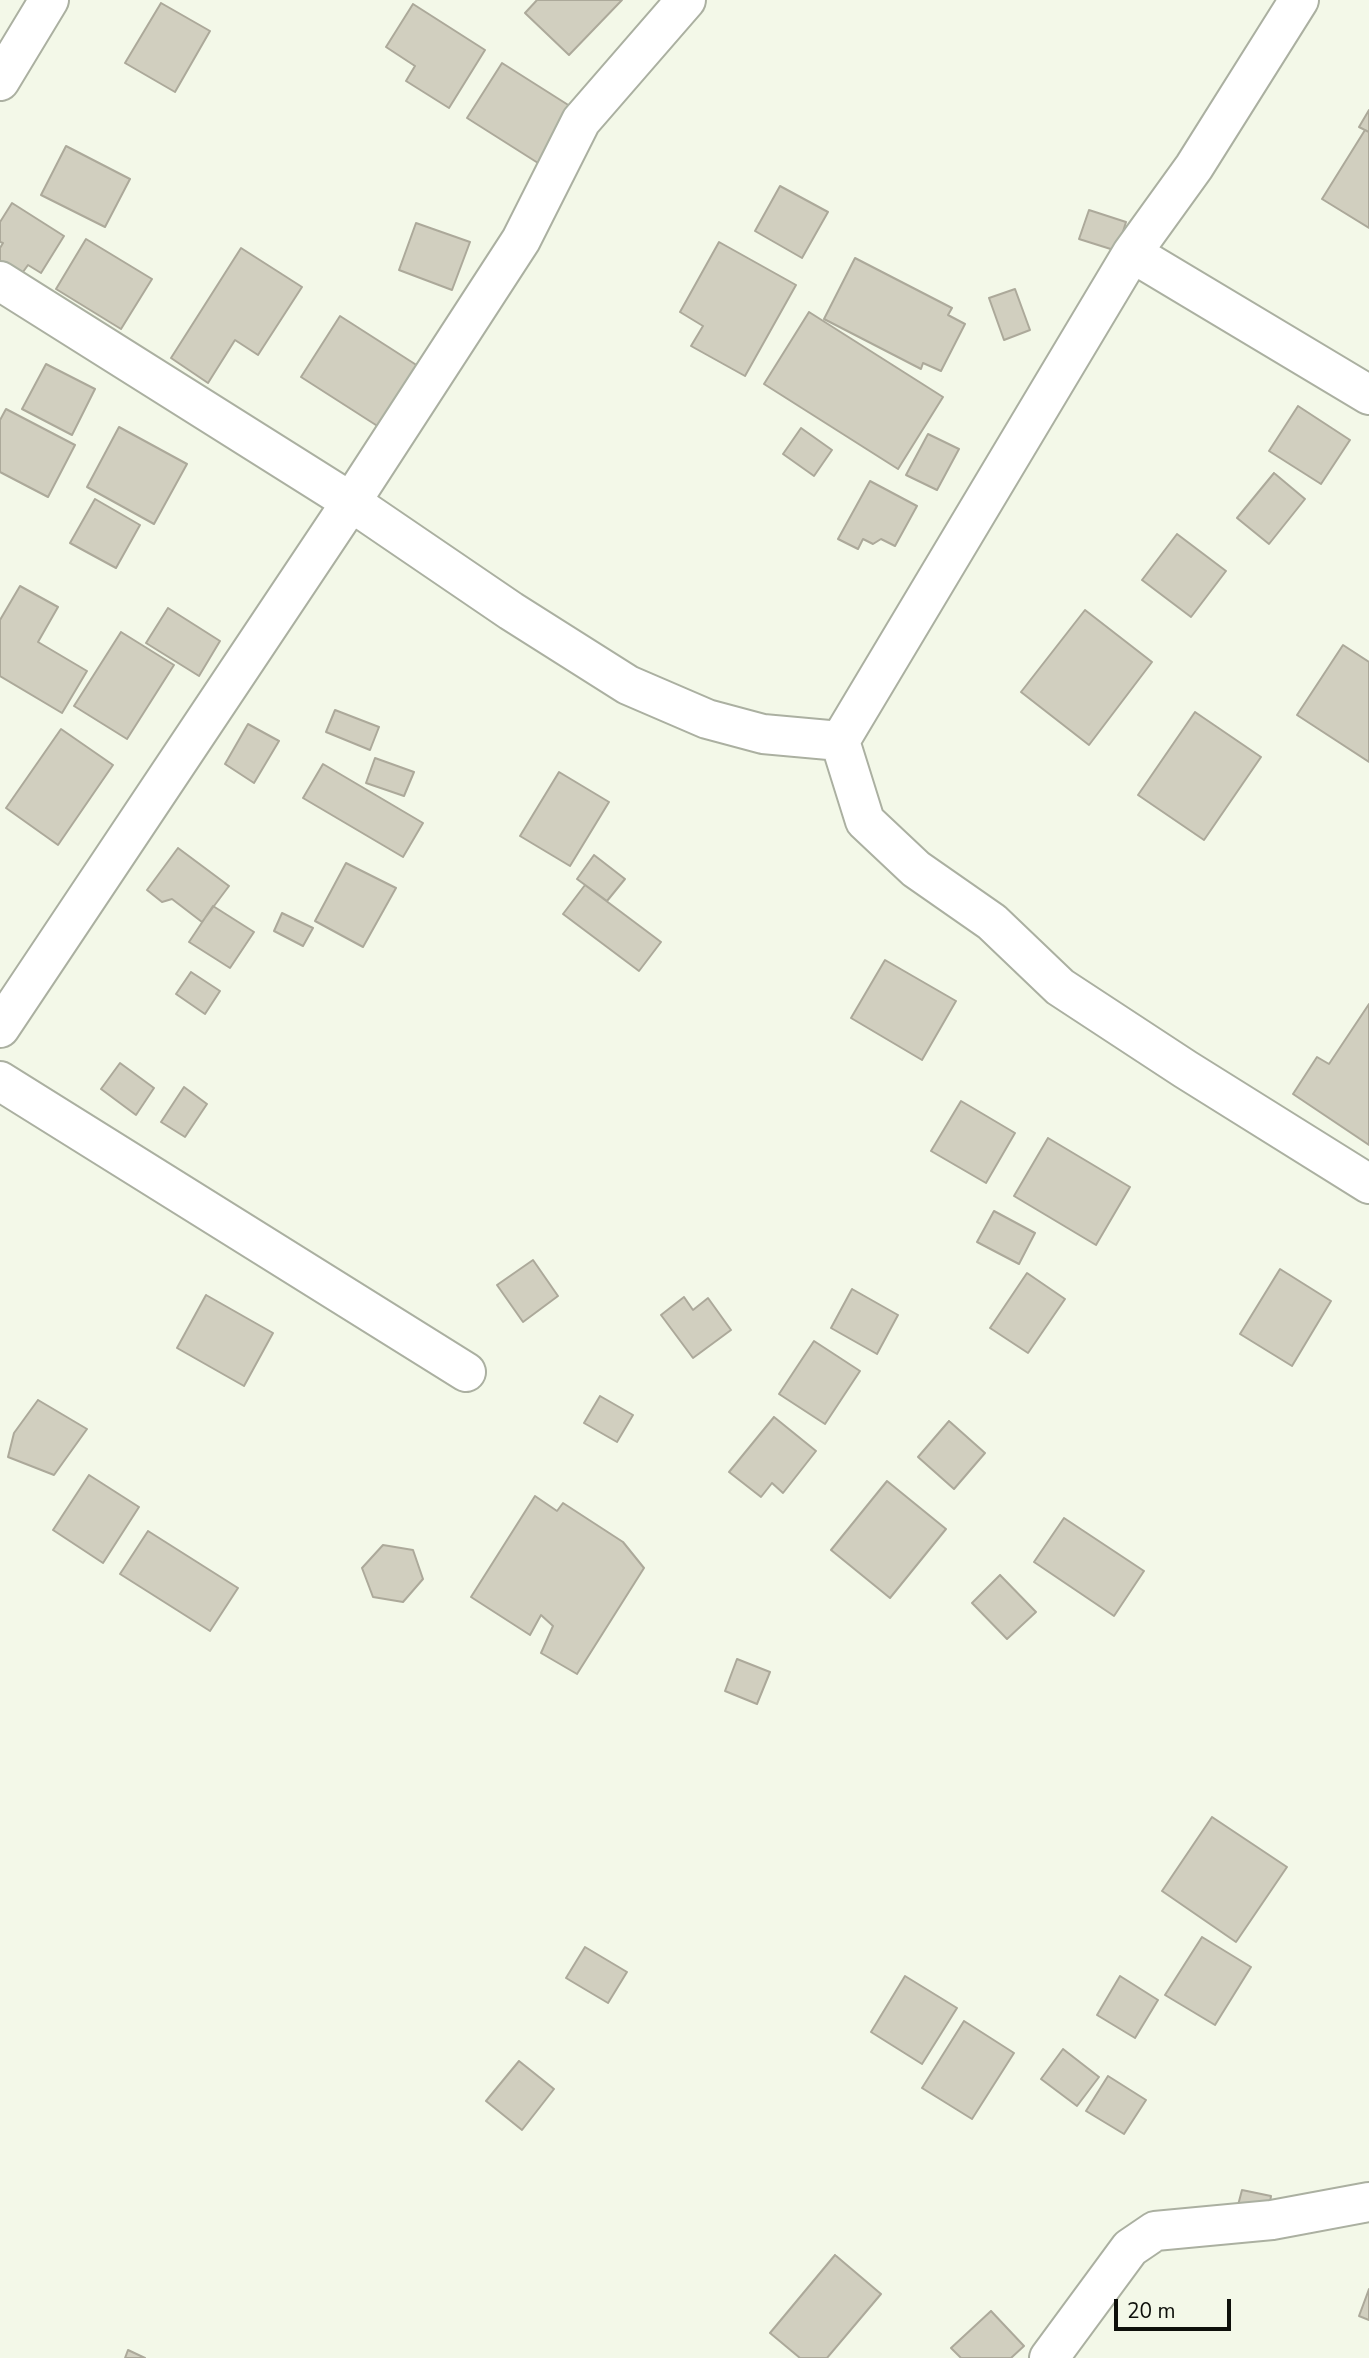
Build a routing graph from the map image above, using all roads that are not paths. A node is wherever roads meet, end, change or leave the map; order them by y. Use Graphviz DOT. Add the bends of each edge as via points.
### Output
graph roads {
  1 [pos="49,0"];
  2 [pos="686,0"];
  3 [pos="1299,0"];
  4 [pos="0,81"];
  5 [pos="1132,253"];
  6 [pos="0,281"];
  7 [pos="1369,395"];
  8 [pos="351,502"];
  9 [pos="840,741"];
  10 [pos="0,1028"];
  11 [pos="0,1081"];
  12 [pos="1369,1184"];
  13 [pos="466,1372"];
  14 [pos="1369,2202"];
  15 [pos="1049,2358"];
  1 -- 4 [label="street"];
  2 -- 8 [label="street" via="581,121 521,240"];
  3 -- 5 [label="street" via="1194,167"];
  5 -- 7 [label="street"];
  5 -- 9 [label="street"];
  6 -- 8 [label="street"];
  8 -- 9 [label="street" via="628,685 707,719 763,734"];
  8 -- 10 [label="street"];
  9 -- 12 [label="street" via="865,821 916,869 992,922 1060,986"];
  11 -- 13 [label="street"];
  14 -- 15 [label="street" via="1272,2220 1155,2231 1130,2248"];
}
